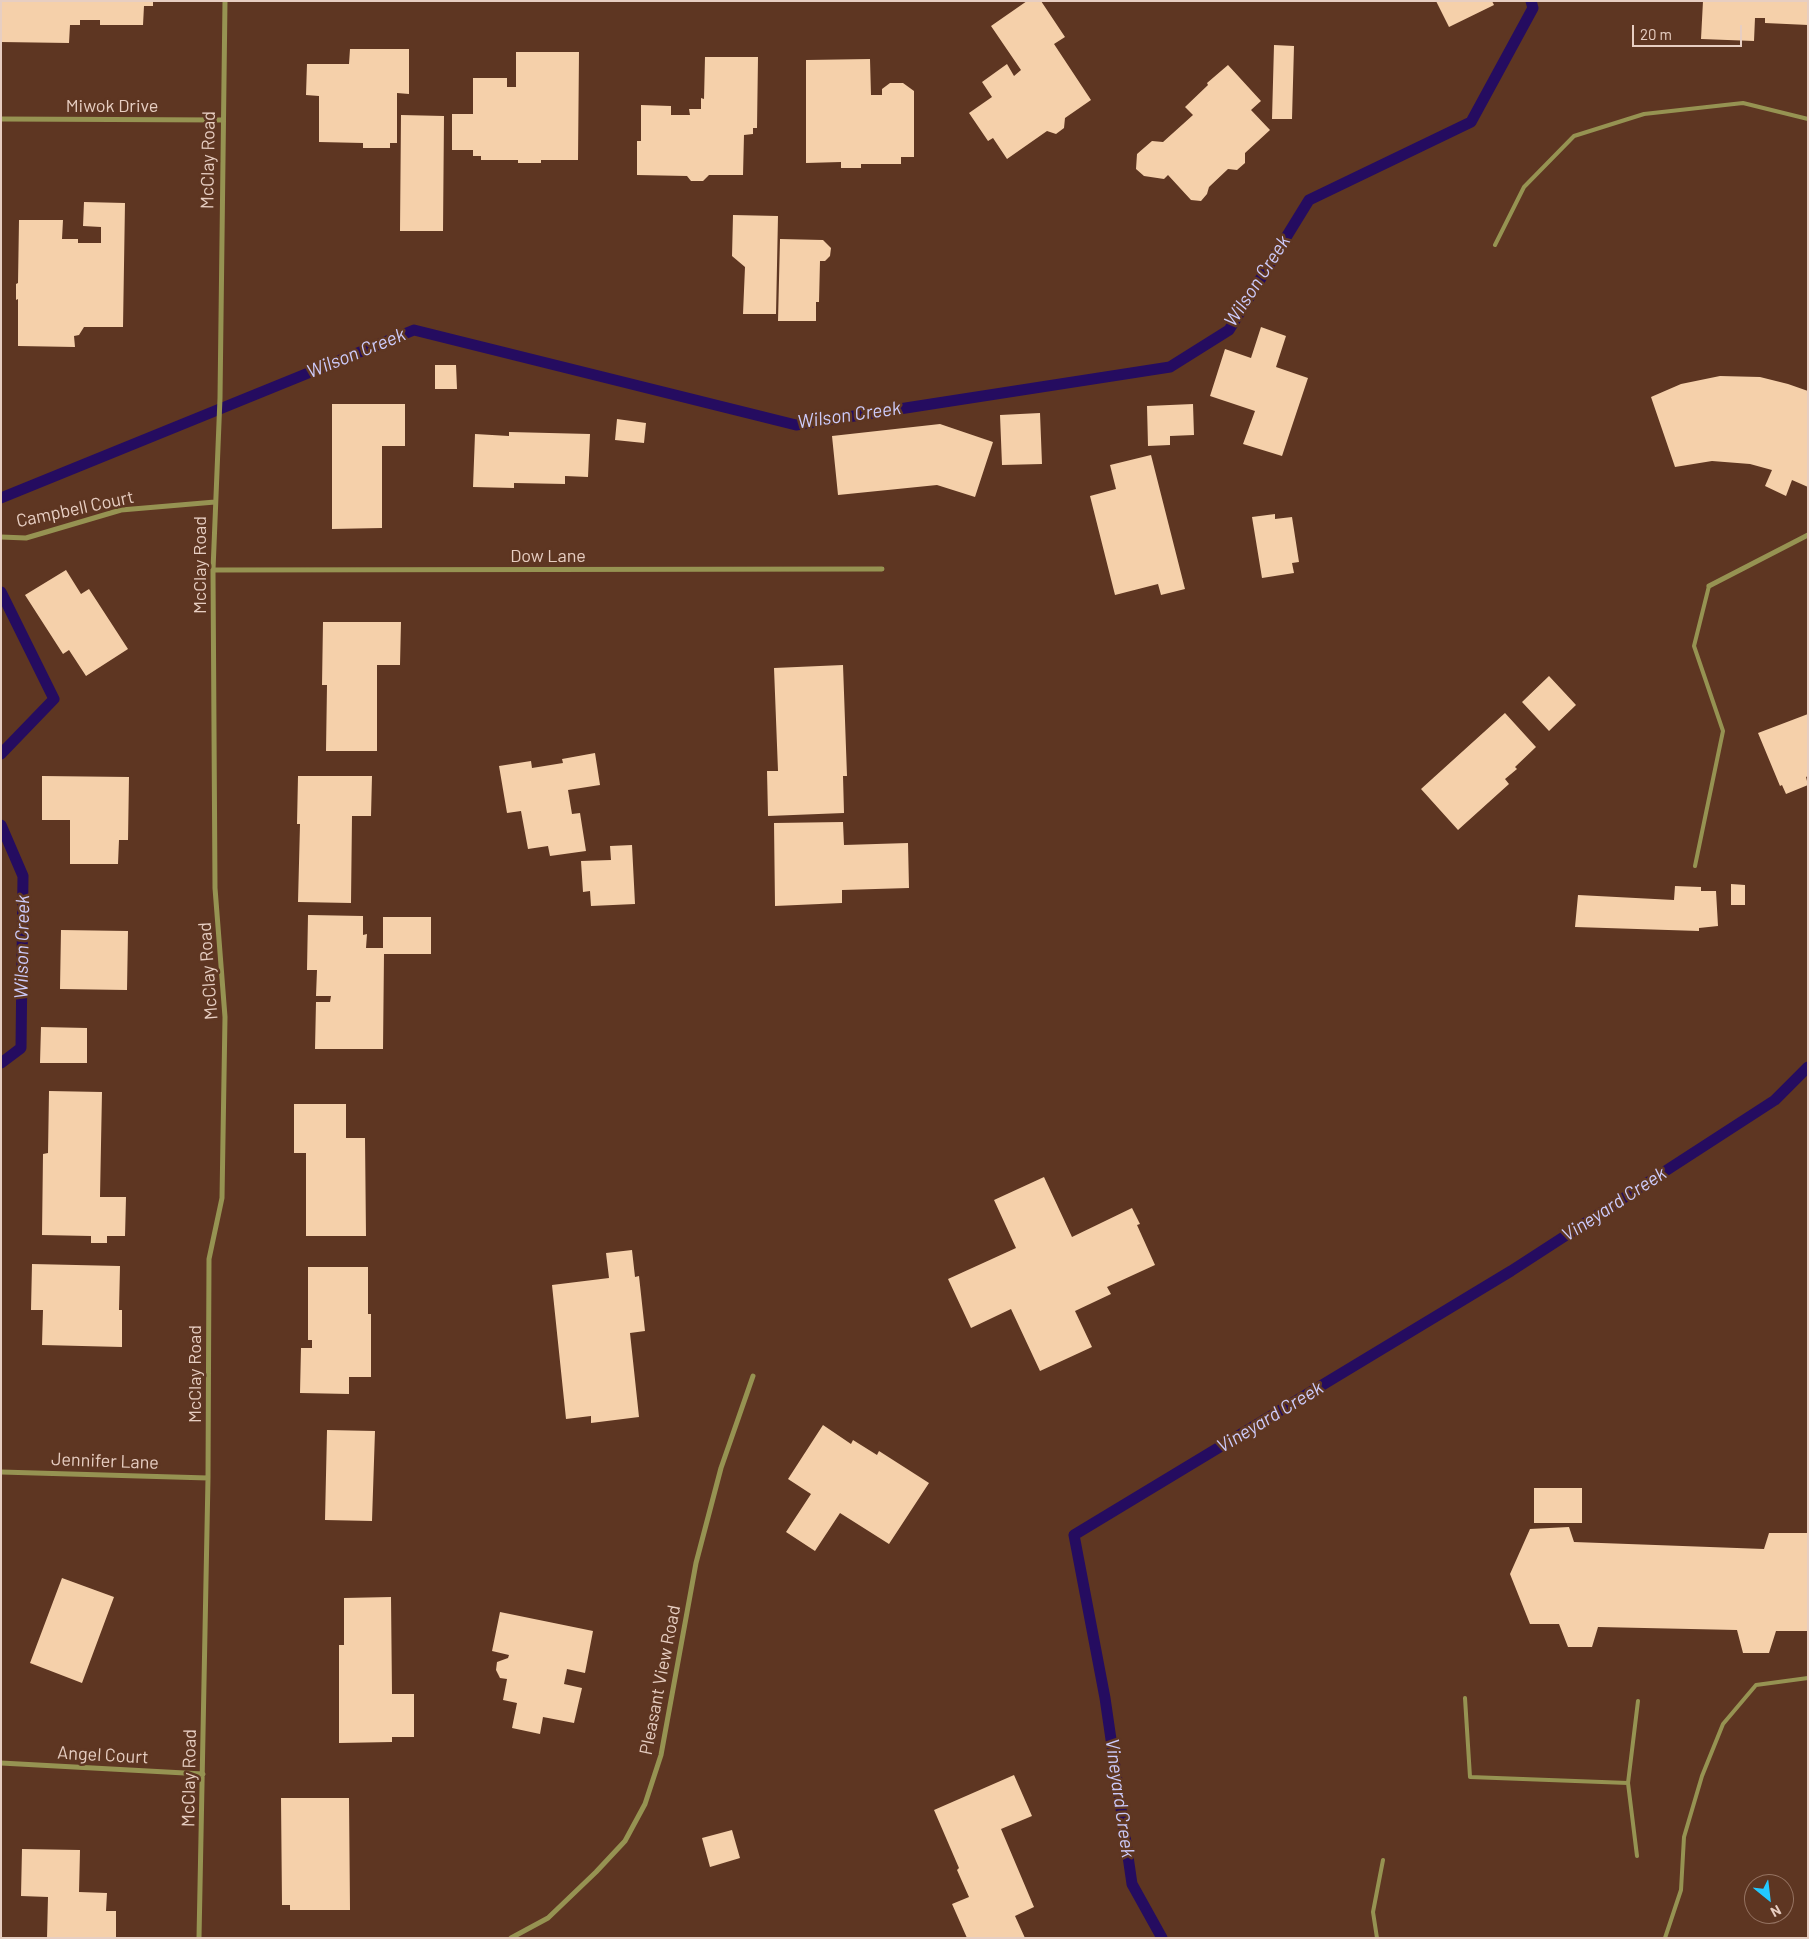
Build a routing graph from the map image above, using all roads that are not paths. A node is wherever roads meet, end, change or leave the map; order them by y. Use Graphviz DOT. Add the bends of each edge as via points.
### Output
graph roads {
  1 [pos="225,1"];
  2 [pos="1,119"];
  3 [pos="1808,119"];
  4 [pos="222,120"];
  5 [pos="1495,245"];
  6 [pos="215,502"];
  7 [pos="1808,535"];
  8 [pos="1,537"];
  9 [pos="882,569"];
  10 [pos="213,570"];
  11 [pos="1709,586"];
  12 [pos="1695,866"];
  13 [pos="754,1376"];
  14 [pos="1,1472"];
  15 [pos="208,1478"];
  16 [pos="1808,1678"];
  17 [pos="1465,1698"];
  18 [pos="1638,1701"];
  19 [pos="1,1763"];
  20 [pos="203,1774"];
  21 [pos="1628,1784"];
  22 [pos="1637,1856"];
  23 [pos="1383,1860"];
  24 [pos="199,1938"];
  25 [pos="512,1938"];
  26 [pos="1377,1938"];
  27 [pos="1665,1938"];
  1 -- 4 [label="street, McClay Road"];
  2 -- 4 [label="street, Miwok Drive"];
  3 -- 5 [label="lane" via="1743,103 1644,114 1574,136 1524,187"];
  4 -- 6 [label="street, McClay Road" via="220,398"];
  6 -- 8 [label="street, Campbell Court" via="122,510 26,538"];
  6 -- 10 [label="street, McClay Road"];
  7 -- 11 [label="street"];
  9 -- 10 [label="street, Dow Lane"];
  10 -- 15 [label="street, McClay Road" via="216,888 225,1018 222,1198 209,1259"];
  11 -- 12 [label="lane" via="1694,646 1723,731"];
  13 -- 25 [label="street, Pleasant View Road" via="721,1468 696,1563 661,1755 645,1804 625,1841 596,1872 548,1918"];
  14 -- 15 [label="street, Jennifer Lane"];
  15 -- 20 [label="street, McClay Road"];
  16 -- 27 [label="lane" via="1756,1685 1723,1724 1702,1776 1684,1837 1681,1890"];
  17 -- 21 [label="lane" via="1470,1777"];
  18 -- 21 [label="lane"];
  19 -- 20 [label="street, Angel Court"];
  20 -- 24 [label="street, McClay Road"];
  21 -- 22 [label="lane"];
  23 -- 26 [label="lane" via="1373,1912"];
}
